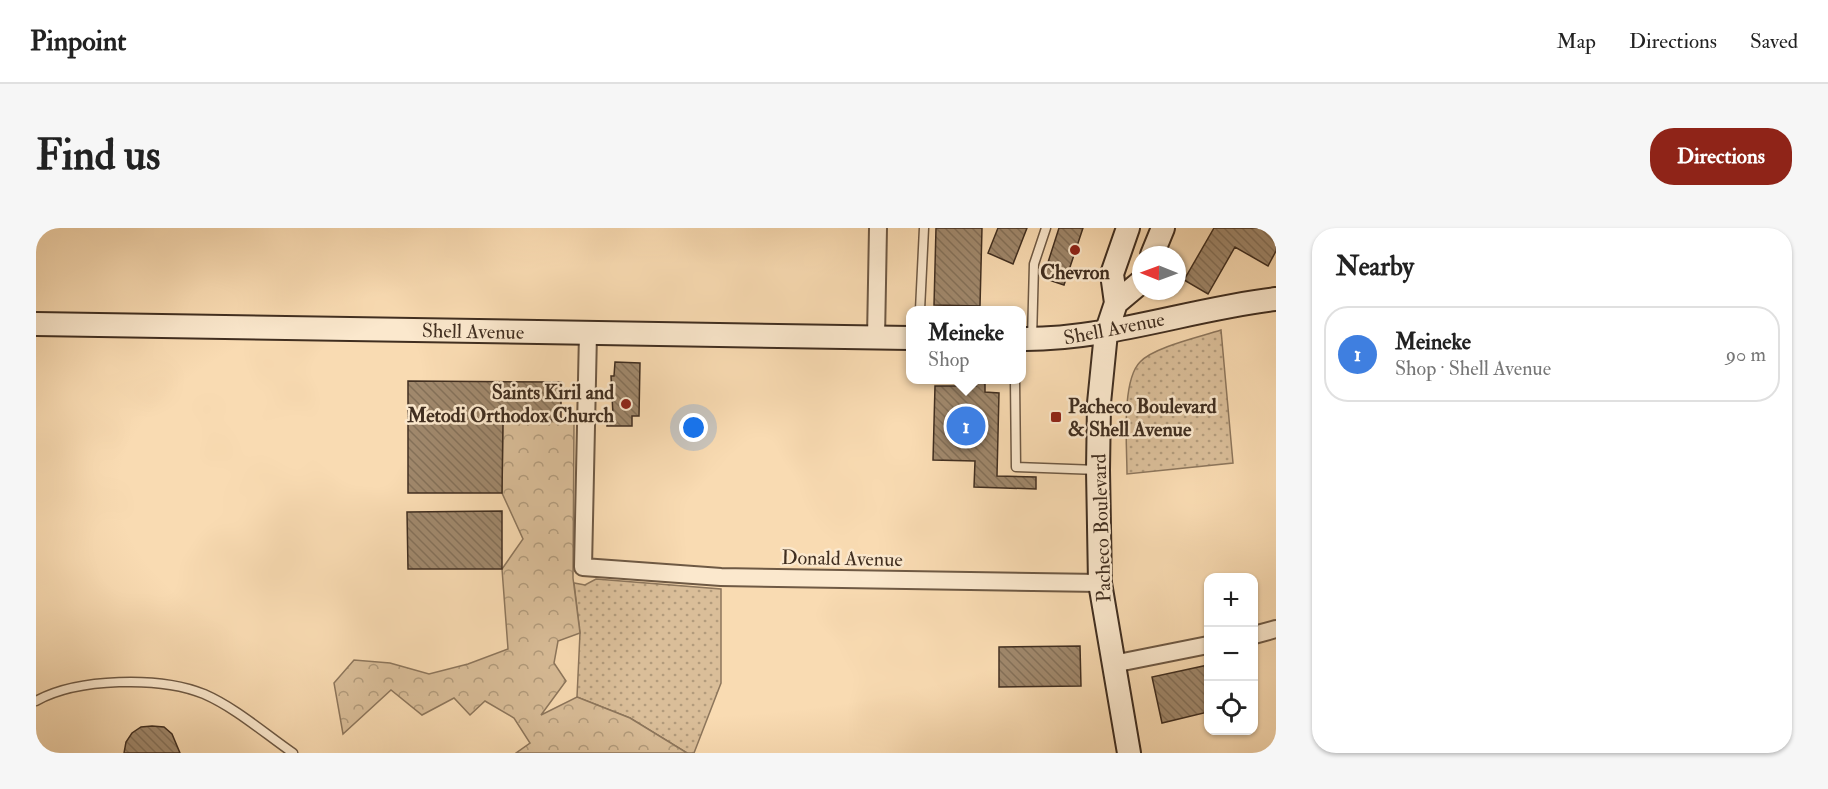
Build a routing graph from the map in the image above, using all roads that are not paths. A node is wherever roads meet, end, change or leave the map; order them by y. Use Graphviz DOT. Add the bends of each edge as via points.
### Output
graph roads {
  1 [pos="878,228"];
  2 [pos="924,228"];
  3 [pos="1046,228"];
  4 [pos="1128,228"];
  5 [pos="1163,228"];
  6 [pos="1156,246"];
  7 [pos="1132,290"];
  8 [pos="1276,299"];
  9 [pos="1116,303"];
  10 [pos="921,306"];
  11 [pos="36,324"];
  12 [pos="588,333"];
  13 [pos="1106,333"];
  14 [pos="876,338"];
  15 [pos="906,338"];
  16 [pos="1027,339"];
  17 [pos="1015,384"];
  18 [pos="1098,470"];
  19 [pos="1100,583"];
  20 [pos="1276,629"];
  21 [pos="1258,633"];
  22 [pos="1204,646"];
  23 [pos="1113,664"];
  24 [pos="36,701"];
  25 [pos="293,753"];
  26 [pos="1129,753"];
  1 -- 14 [label="street"];
  2 -- 10 [label="lane"];
  3 -- 16 [label="lane" via="1034,264"];
  4 -- 9 [label="street, Pacheco Boulevard" via="1113,274"];
  5 -- 6 [label="street"];
  7 -- 9 [label="street"];
  8 -- 13 [label="street, Shell Avenue" via="1172,316"];
  9 -- 13 [label="street, Pacheco Boulevard"];
  11 -- 12 [label="street, Shell Avenue"];
  12 -- 14 [label="street, Shell Avenue"];
  12 -- 19 [label="street, Donald Avenue" via="583,567 721,577"];
  13 -- 16 [label="street, Shell Avenue"];
  13 -- 18 [label="street, Pacheco Boulevard"];
  14 -- 15 [label="street, Shell Avenue"];
  17 -- 18 [label="lane" via="1016,467"];
  18 -- 19 [label="street, Pacheco Boulevard"];
  19 -- 23 [label="street, Pacheco Boulevard"];
  20 -- 21 [label="street"];
  22 -- 23 [label="street"];
  23 -- 26 [label="street, Pacheco Boulevard"];
  24 -- 25 [label="lane" via="75,686 98,683 175,687 214,700"];
}
